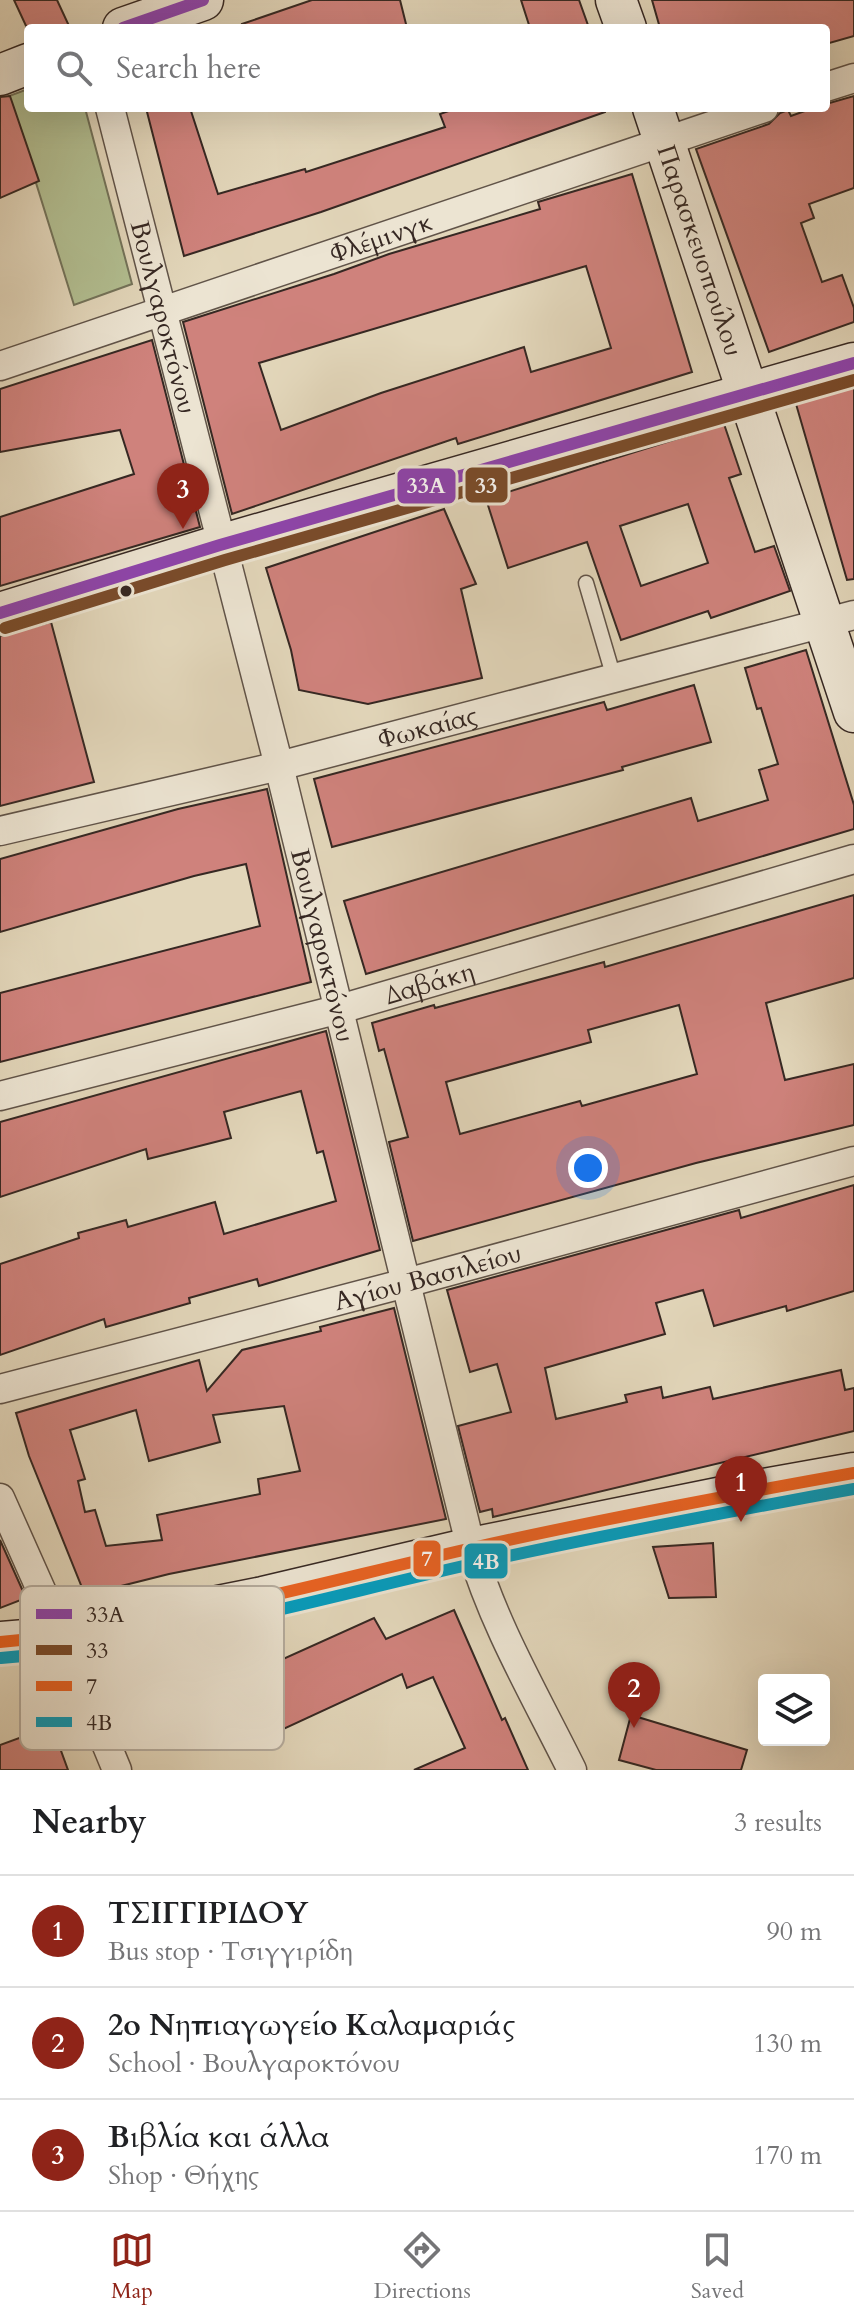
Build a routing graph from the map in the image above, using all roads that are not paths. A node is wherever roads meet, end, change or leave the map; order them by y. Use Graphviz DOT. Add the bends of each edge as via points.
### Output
graph roads {
  1 [pos="203,0"];
  2 [pos="616,0"];
  3 [pos="133,17"];
  4 [pos="625,24"];
  5 [pos="24,66"];
  6 [pos="0,75"];
  7 [pos="854,78"];
  8 [pos="830,86"];
  9 [pos="111,112"];
  10 [pos="738,112"];
  11 [pos="659,124"];
  12 [pos="163,313"];
  13 [pos="854,363"];
  14 [pos="0,366"];
  15 [pos="750,394"];
  16 [pos="220,545"];
  17 [pos="586,583"];
  18 [pos="0,613"];
  19 [pos="839,619"];
  20 [pos="614,678"];
  21 [pos="854,712"];
  22 [pos="279,766"];
  23 [pos="0,831"];
  24 [pos="854,859"];
  25 [pos="340,1009"];
  26 [pos="0,1096"];
  27 [pos="854,1161"];
  28 [pos="406,1283"];
  29 [pos="0,1389"];
  30 [pos="854,1473"];
  31 [pos="0,1498"];
  32 [pos="471,1548"];
  33 [pos="39,1586"];
  34 [pos="284,1592"];
  35 [pos="20,1640"];
  36 [pos="0,1642"];
  37 [pos="109,1750"];
  38 [pos="117,1770"];
  39 [pos="572,1770"];
  1 -- 3 [label="street"];
  2 -- 4 [label="street"];
  5 -- 6 [label="street"];
  7 -- 8 [label="street"];
  9 -- 12 [label="street, Βουλγαροκτόνου"];
  10 -- 11 [label="street, Φλέμινγκ"];
  11 -- 12 [label="street, Φλέμινγκ"];
  11 -- 15 [label="street, Παρασκευοπούλου"];
  12 -- 14 [label="street, Φλέμινγκ"];
  12 -- 16 [label="street, Βουλγαροκτόνου"];
  13 -- 15 [label="street"];
  15 -- 16 [label="street"];
  15 -- 19 [label="street, Παρασκευοπούλου"];
  16 -- 18 [label="street"];
  16 -- 22 [label="street, Βουλγαροκτόνου"];
  17 -- 20 [label="lane"];
  19 -- 20 [label="street, Φωκαίας"];
  19 -- 21 [label="street, Παρασκευοπούλου"];
  20 -- 22 [label="street, Φωκαίας"];
  22 -- 23 [label="street, Φωκαίας"];
  22 -- 25 [label="street, Βουλγαροκτόνου"];
  24 -- 25 [label="street, Δαβάκη"];
  25 -- 26 [label="street, Δαβάκη"];
  25 -- 28 [label="street, Βουλγαροκτόνου"];
  27 -- 28 [label="street, Αγίου Βασιλείου"];
  28 -- 29 [label="street, Αγίου Βασιλείου"];
  28 -- 32 [label="street, Βουλγαροκτόνου"];
  30 -- 32 [label="street"];
  31 -- 33 [label="street"];
  32 -- 34 [label="street"];
  32 -- 39 [label="street, Βουλγαροκτόνου" via="502,1631"];
  35 -- 36 [label="street"];
  37 -- 38 [label="street"];
}
